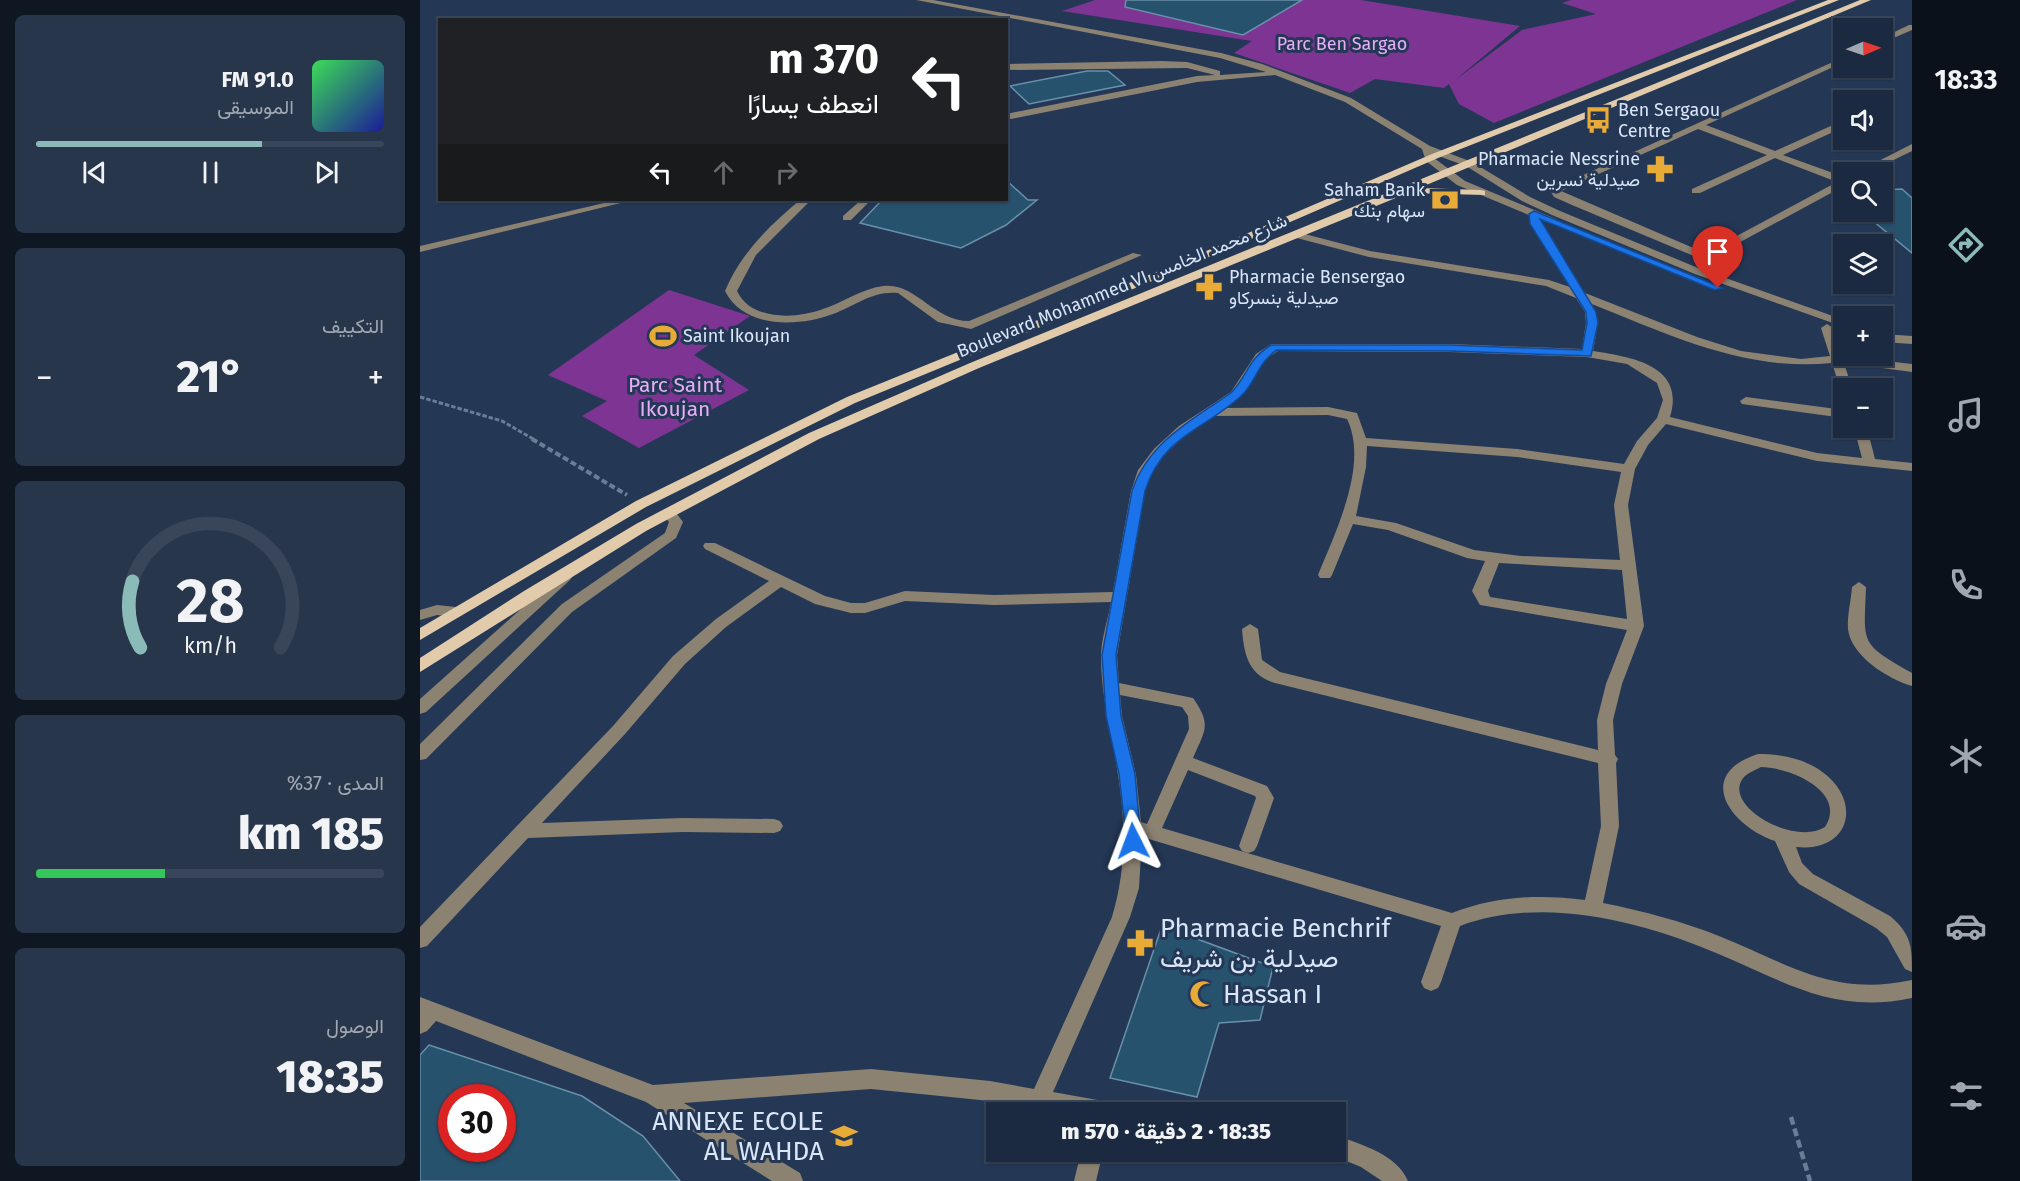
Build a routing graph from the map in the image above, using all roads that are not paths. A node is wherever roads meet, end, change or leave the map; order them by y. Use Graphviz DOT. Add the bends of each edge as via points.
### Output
graph roads {
  1 [pos="920,0"];
  2 [pos="1835,0"];
  3 [pos="1867,0"];
  4 [pos="1912,27"];
  5 [pos="1893,36"];
  6 [pos="1833,64"];
  7 [pos="1008,67"];
  8 [pos="1280,74"];
  9 [pos="1226,76"];
  10 [pos="1008,117"];
  11 [pos="1697,125"];
  12 [pos="1833,128"];
  13 [pos="1912,147"];
  14 [pos="1428,153"];
  15 [pos="1444,154"];
  16 [pos="1776,154"];
  17 [pos="1882,162"];
  18 [pos="1469,164"];
  19 [pos="1445,174"];
  20 [pos="1833,177"];
  21 [pos="1833,187"];
  22 [pos="1696,191"];
  23 [pos="1403,192"];
  24 [pos="1481,193"];
  25 [pos="624,201"];
  26 [pos="805,201"];
  27 [pos="865,201"];
  28 [pos="1534,214"];
  29 [pos="847,218"];
  30 [pos="1297,235"];
  31 [pos="420,249"];
  32 [pos="1137,255"];
  33 [pos="1705,257"];
  34 [pos="1687,267"];
  35 [pos="1583,296"];
  36 [pos="1833,320"];
  37 [pos="1827,328"];
  38 [pos="1833,329"];
  39 [pos="1893,331"];
  40 [pos="1912,332"];
  41 [pos="1893,339"];
  42 [pos="1912,340"];
  43 [pos="1833,344"];
  44 [pos="1587,353"];
  45 [pos="1833,360"];
  46 [pos="1893,366"];
  47 [pos="1912,368"];
  48 [pos="1746,401"];
  49 [pos="1208,412"];
  50 [pos="1833,413"];
  51 [pos="1663,420"];
  52 [pos="1864,438"];
  53 [pos="1359,441"];
  54 [pos="1870,464"];
  55 [pos="1912,466"];
  56 [pos="1628,469"];
  57 [pos="669,513"];
  58 [pos="1348,519"];
  59 [pos="710,546"];
  60 [pos="1494,558"];
  61 [pos="1627,565"];
  62 [pos="575,569"];
  63 [pos="1325,575"];
  64 [pos="780,580"];
  65 [pos="1859,587"];
  66 [pos="1118,597"];
  67 [pos="456,612"];
  68 [pos="420,615"];
  69 [pos="1636,626"];
  70 [pos="1250,629"];
  71 [pos="420,635"];
  72 [pos="420,666"];
  73 [pos="1912,681"];
  74 [pos="1111,687"];
  75 [pos="420,708"];
  76 [pos="420,754"];
  77 [pos="1609,759"];
  78 [pos="1183,760"];
  79 [pos="774,826"];
  80 [pos="1133,827"];
  81 [pos="523,831"];
  82 [pos="1152,832"];
  83 [pos="1783,838"];
  84 [pos="1248,846"];
  85 [pos="1592,910"];
  86 [pos="1452,921"];
  87 [pos="420,940"];
  88 [pos="1912,963"];
  89 [pos="1431,982"];
  90 [pos="1912,989"];
  91 [pos="424,1014"];
  92 [pos="652,1095"];
  93 [pos="1040,1098"];
  94 [pos="1059,1102"];
  95 [pos="1346,1150"];
  96 [pos="1090,1162"];
  97 [pos="792,1181"];
  98 [pos="1085,1181"];
  99 [pos="1396,1181"];
  1 -- 8 [label="street" via="1205,53"];
  2 -- 15 [label="main road, Boulevard Mohammed VI شارع محمد الخامس"];
  3 -- 18 [label="main road, Boulevard Mohammed VI شارع محمد الخامس"];
  4 -- 5 [label="street"];
  6 -- 11 [label="street"];
  7 -- 9 [label="street" via="1187,65"];
  8 -- 9 [label="street"];
  8 -- 14 [label="street" via="1348,100"];
  9 -- 10 [label="street"];
  11 -- 16 [label="street"];
  11 -- 33 [label="street" via="1555,190 1558,195"];
  12 -- 16 [label="street"];
  13 -- 17 [label="street"];
  14 -- 15 [label="main road, Boulevard Mohammed VI شارع محمد الخامس"];
  14 -- 19 [label="street"];
  14 -- 67 [label="main road, Boulevard Mohammed VI شارع محمد الخامس" via="1180,266 851,400 641,504"];
  15 -- 18 [label="street"];
  16 -- 20 [label="street"];
  16 -- 22 [label="street"];
  18 -- 19 [label="main road, Boulevard Mohammed VI شارع محمد الخامس"];
  18 -- 34 [label="street" via="1526,199"];
  19 -- 23 [label="main road, Boulevard Mohammed VI شارع محمد الخامس"];
  19 -- 24 [label="street"];
  21 -- 33 [label="street"];
  23 -- 24 [label="main road"];
  23 -- 30 [label="main road, Boulevard Mohammed VI شارع محمد الخامس"];
  24 -- 28 [label="street"];
  25 -- 31 [label="street"];
  26 -- 32 [label="street" via="770,232 741,267 731,291 735,302 745,310 761,316 803,318 875,290 895,289 942,321 971,325"];
  27 -- 29 [label="street"];
  28 -- 35 [label="street" via="1535,224"];
  28 -- 37 [label="street"];
  30 -- 35 [label="street" via="1370,254 1549,283"];
  30 -- 57 [label="main road, Boulevard Mohammed VI شارع محمد الخامس" via="870,410"];
  33 -- 34 [label="street"];
  34 -- 36 [label="street"];
  35 -- 44 [label="street" via="1592,323"];
  35 -- 45 [label="street" via="1720,349 1801,363"];
  37 -- 38 [label="street"];
  37 -- 43 [label="street"];
  39 -- 40 [label="street"];
  41 -- 42 [label="street"];
  44 -- 49 [label="street" via="1275,347 1260,357 1240,391"];
  44 -- 51 [label="street" via="1631,361 1654,374 1663,382 1669,400"];
  46 -- 47 [label="street"];
  48 -- 50 [label="street"];
  49 -- 53 [label="street" via="1341,412 1357,423"];
  49 -- 66 [label="street" via="1172,438 1145,470"];
  51 -- 54 [label="street" via="1817,457"];
  51 -- 56 [label="street" via="1642,444"];
  52 -- 54 [label="street"];
  53 -- 56 [label="street" via="1518,453"];
  53 -- 58 [label="street" via="1360,469"];
  54 -- 55 [label="street"];
  56 -- 61 [label="street" via="1621,505"];
  57 -- 62 [label="main road, Boulevard Mohammed VI شارع محمد الخامس"];
  57 -- 76 [label="street" via="675,522 670,535 567,608"];
  58 -- 60 [label="street" via="1391,526 1447,548"];
  58 -- 63 [label="street"];
  59 -- 64 [label="street"];
  60 -- 61 [label="street"];
  60 -- 69 [label="street" via="1480,591 1485,601"];
  61 -- 69 [label="street"];
  62 -- 72 [label="main road, Boulevard Mohammed VI شارع محمد الخامس"];
  62 -- 75 [label="street"];
  64 -- 66 [label="street" via="820,600 851,609 905,596 994,600"];
  64 -- 81 [label="street" via="679,660"];
  65 -- 73 [label="street" via="1857,633 1863,646"];
  66 -- 74 [label="street" via="1109,655"];
  67 -- 68 [label="street" via="437,610"];
  67 -- 71 [label="main road, Boulevard Mohammed VI شارع محمد الخامس"];
  69 -- 77 [label="street" via="1605,720"];
  70 -- 77 [label="street" via="1253,661 1275,676"];
  74 -- 78 [label="street" via="1187,702 1194,708 1197,729"];
  74 -- 80 [label="street"];
  77 -- 85 [label="street" via="1610,825"];
  78 -- 82 [label="street"];
  78 -- 84 [label="street" via="1261,791 1265,798"];
  79 -- 81 [label="street"];
  80 -- 82 [label="street"];
  80 -- 93 [label="street" via="1130,888 1122,917"];
  81 -- 87 [label="street"];
  82 -- 86 [label="street"];
  83 -- 83 [label="street" via="1813,840 1834,829 1839,819 1834,797 1815,776 1801,768 1771,760 1746,765 1732,781 1735,802 1753,824"];
  83 -- 88 [label="street" via="1795,867 1806,879 1883,921 1894,931"];
  85 -- 86 [label="street" via="1526,904 1485,909"];
  85 -- 90 [label="street" via="1661,924 1815,986 1880,995"];
  86 -- 89 [label="street"];
  91 -- 92 [label="street"];
  92 -- 93 [label="street" via="871,1079"];
  92 -- 97 [label="street"];
  93 -- 94 [label="street"];
  95 -- 99 [label="street" via="1388,1171"];
  96 -- 98 [label="street"];
}
